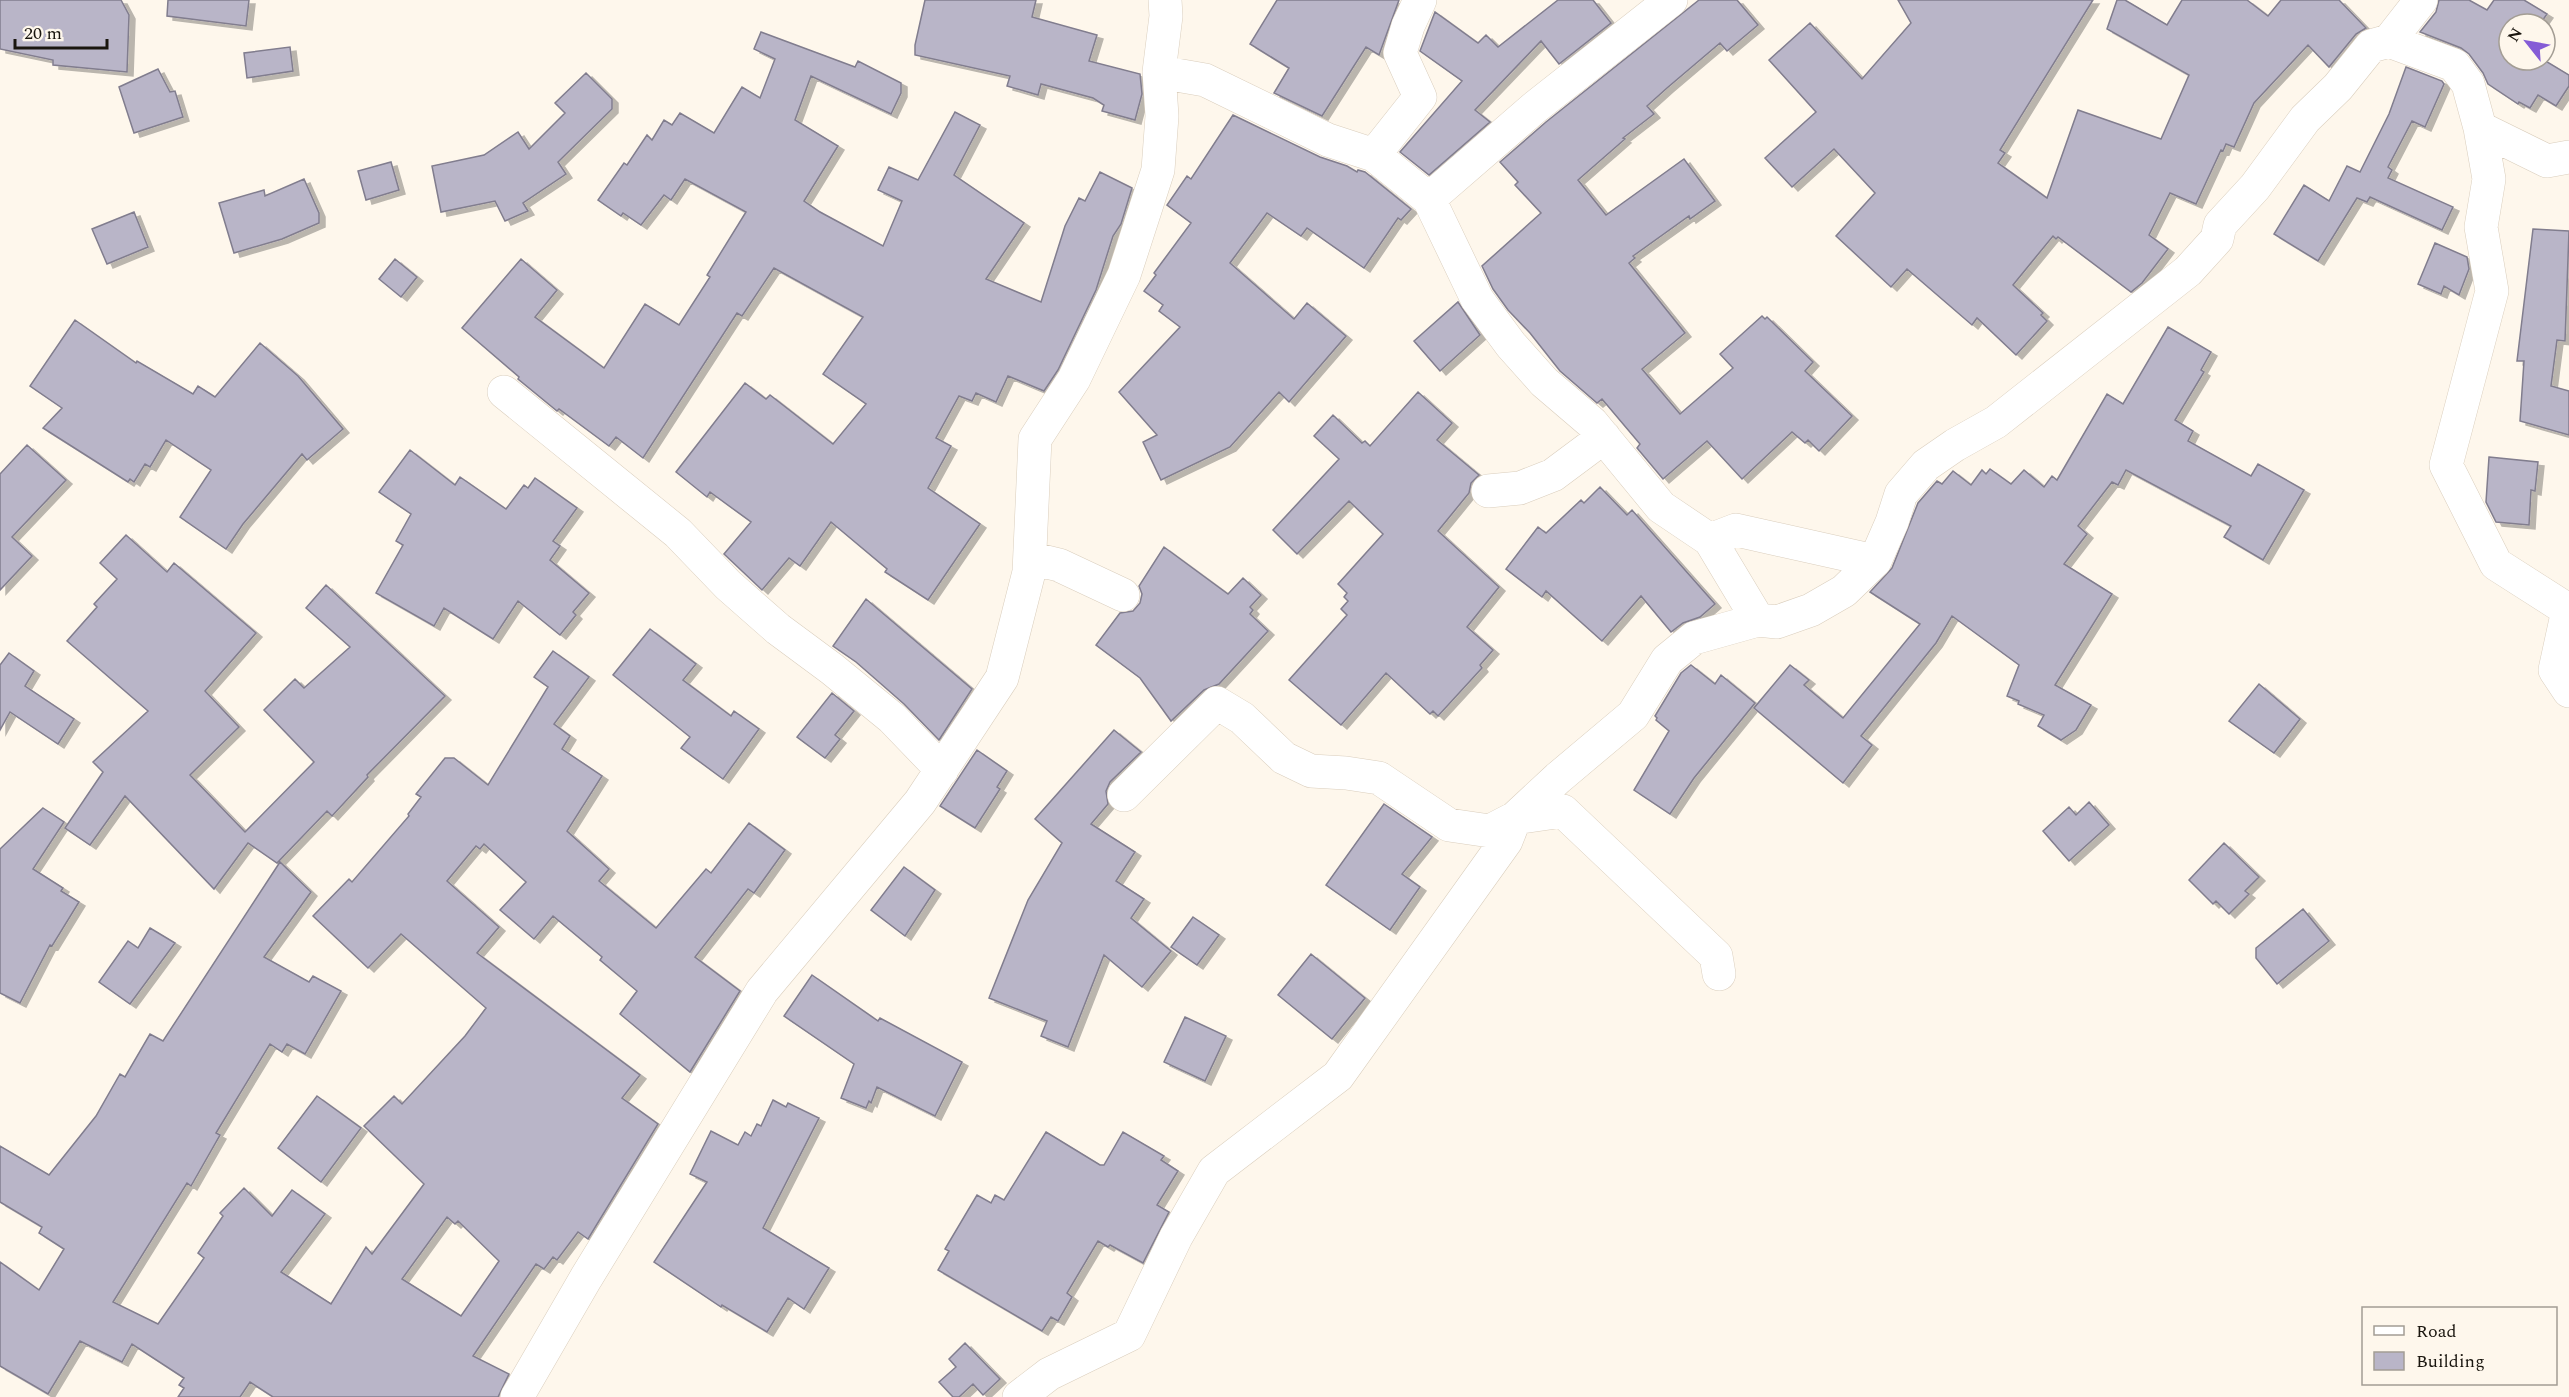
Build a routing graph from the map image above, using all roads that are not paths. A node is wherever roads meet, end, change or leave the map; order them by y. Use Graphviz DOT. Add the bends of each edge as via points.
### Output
graph roads {
  1 [pos="1165,0"];
  2 [pos="1420,0"];
  3 [pos="1671,0"];
  4 [pos="2421,0"];
  5 [pos="2389,41"];
  6 [pos="1159,72"];
  7 [pos="2480,128"];
  8 [pos="1374,155"];
  9 [pos="2569,157"];
  10 [pos="1429,199"];
  11 [pos="504,392"];
  12 [pos="1604,437"];
  13 [pos="1488,491"];
  14 [pos="1710,540"];
  15 [pos="1030,558"];
  16 [pos="1875,561"];
  17 [pos="1123,595"];
  18 [pos="1758,620"];
  19 [pos="2569,691"];
  20 [pos="942,770"];
  21 [pos="1124,795"];
  22 [pos="1515,818"];
  23 [pos="1719,974"];
  24 [pos="517,1397"];
  25 [pos="1019,1397"];
  1 -- 6 [label="street"];
  2 -- 8 [label="street" via="1400,53 1420,98"];
  3 -- 10 [label="street" via="1534,108"];
  4 -- 5 [label="street"];
  5 -- 7 [label="street" via="2454,65 2468,84"];
  5 -- 16 [label="street" via="2371,46 2338,87 2305,119 2255,187 2220,225 2217,239 2188,271 1996,422 1926,465 1901,494"];
  6 -- 8 [label="street" via="1205,80 1328,140"];
  6 -- 15 [label="street" via="1162,116 1158,170 1143,220 1124,275 1074,379 1035,439"];
  7 -- 9 [label="street" via="2547,161"];
  7 -- 19 [label="street" via="2489,179 2481,227 2492,291 2446,465 2496,564 2568,610 2555,670"];
  8 -- 10 [label="street"];
  10 -- 12 [label="street" via="1477,299 1544,382"];
  11 -- 20 [label="street" via="678,533 778,629 892,718"];
  12 -- 13 [label="street" via="1553,475 1520,488"];
  12 -- 14 [label="street" via="1661,507"];
  14 -- 16 [label="street" via="1736,530"];
  14 -- 18 [label="street"];
  15 -- 17 [label="street" via="1059,565"];
  15 -- 20 [label="street" via="1002,678"];
  16 -- 18 [label="street" via="1844,591 1811,610 1777,622"];
  18 -- 22 [label="street" via="1694,638 1667,660 1633,715"];
  20 -- 24 [label="street" via="913,811 762,991"];
  21 -- 22 [label="street" via="1217,704 1242,718 1284,758 1311,771 1379,778 1449,825 1490,831"];
  22 -- 23 [label="street" via="1563,811 1716,956"];
  22 -- 25 [label="street" via="1506,841 1338,1076 1214,1171 1176,1236 1129,1335 1049,1374"];
}
